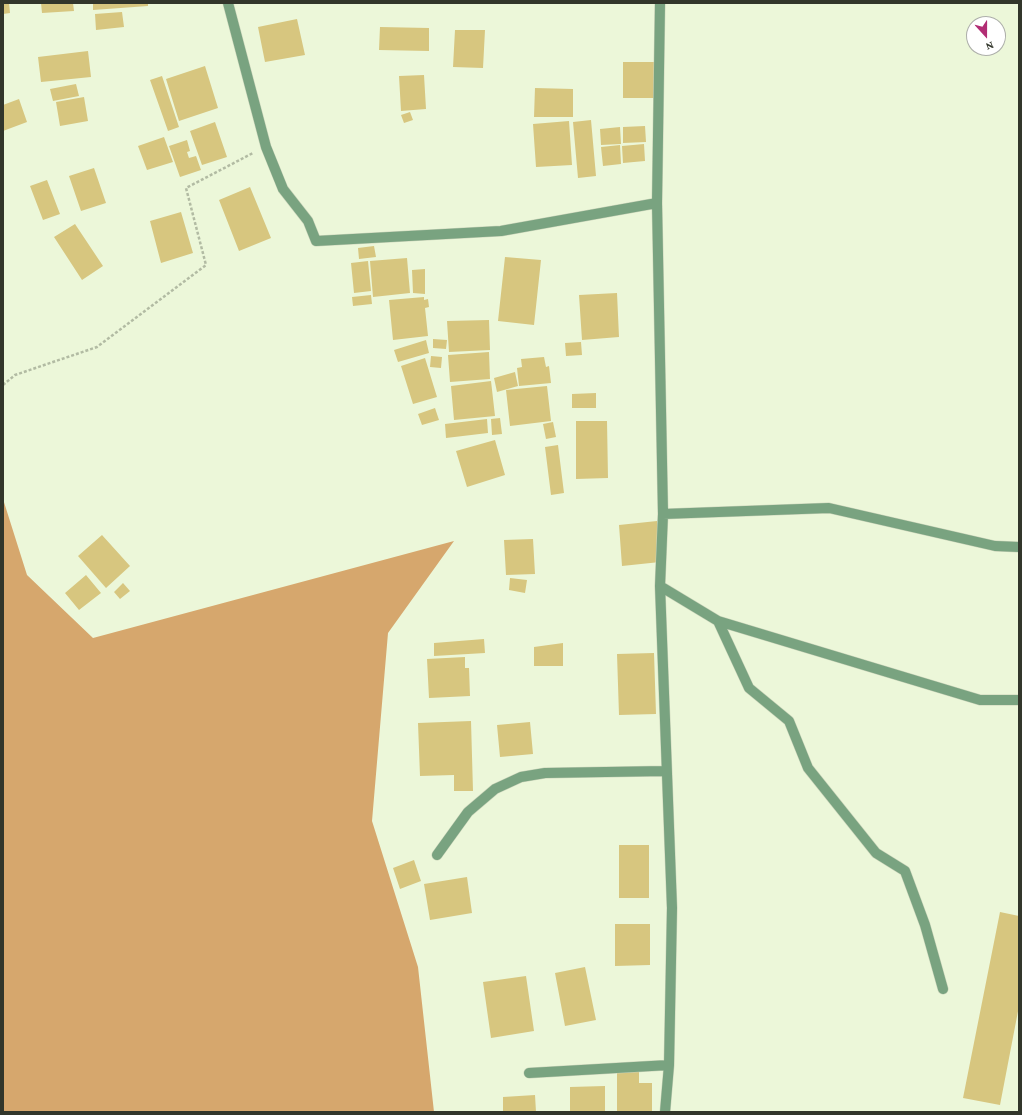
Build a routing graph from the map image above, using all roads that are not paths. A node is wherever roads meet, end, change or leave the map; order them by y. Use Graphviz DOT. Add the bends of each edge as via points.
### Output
graph roads {
  1 [pos="228,3"];
  2 [pos="660,3"];
  3 [pos="657,203"];
  4 [pos="664,514"];
  5 [pos="1019,548"];
  6 [pos="660,586"];
  7 [pos="718,621"];
  8 [pos="1019,700"];
  9 [pos="666,771"];
  10 [pos="437,855"];
  11 [pos="943,989"];
  12 [pos="669,1065"];
  13 [pos="529,1073"];
  14 [pos="665,1112"];
  1 -- 3 [label="street" via="266,147 283,189 308,221 316,241 501,231"];
  2 -- 3 [label="street"];
  3 -- 4 [label="street"];
  4 -- 5 [label="street" via="828,508 995,546"];
  4 -- 6 [label="street"];
  6 -- 7 [label="street"];
  6 -- 9 [label="street"];
  7 -- 8 [label="street" via="980,700"];
  7 -- 11 [label="street" via="749,688 789,721 808,768 876,853 905,871 925,925"];
  9 -- 10 [label="street" via="545,773 521,777 495,789 468,812"];
  9 -- 12 [label="street" via="672,908"];
  12 -- 13 [label="street"];
  12 -- 14 [label="street"];
}
